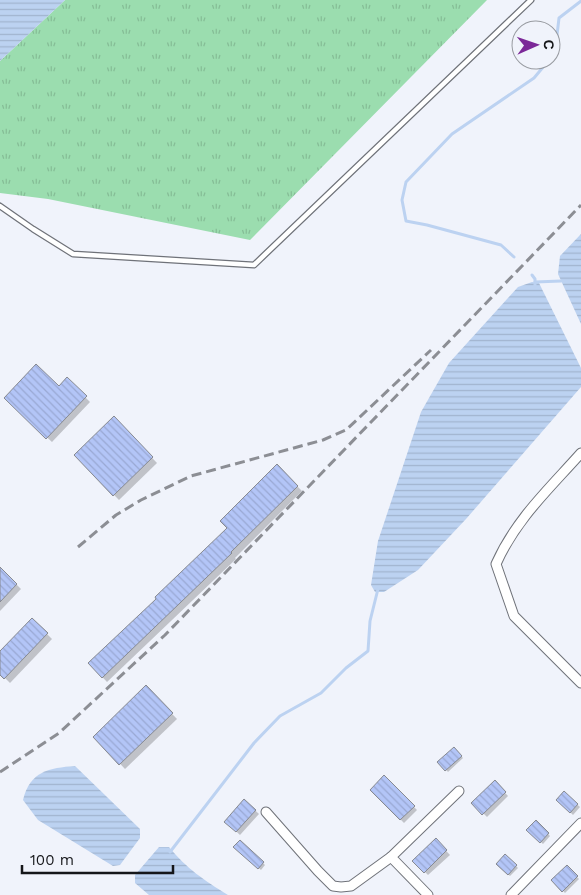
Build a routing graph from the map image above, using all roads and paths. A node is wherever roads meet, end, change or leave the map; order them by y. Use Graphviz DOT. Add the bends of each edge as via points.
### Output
graph roads {
  1 [pos="531,0"];
  2 [pos="0,206"];
  3 [pos="581,453"];
  4 [pos="581,683"];
  5 [pos="459,791"];
  6 [pos="266,812"];
  7 [pos="581,823"];
  8 [pos="391,857"];
  9 [pos="428,895"];
  10 [pos="512,895"];
  1 -- 2 [label="lane" via="254,264 73,254"];
  3 -- 4 [label="street" via="524,516 496,564 514,616"];
  5 -- 8 [label="street"];
  6 -- 8 [label="street" via="333,886 351,886"];
  7 -- 10 [label="street"];
  8 -- 9 [label="street"];
}
